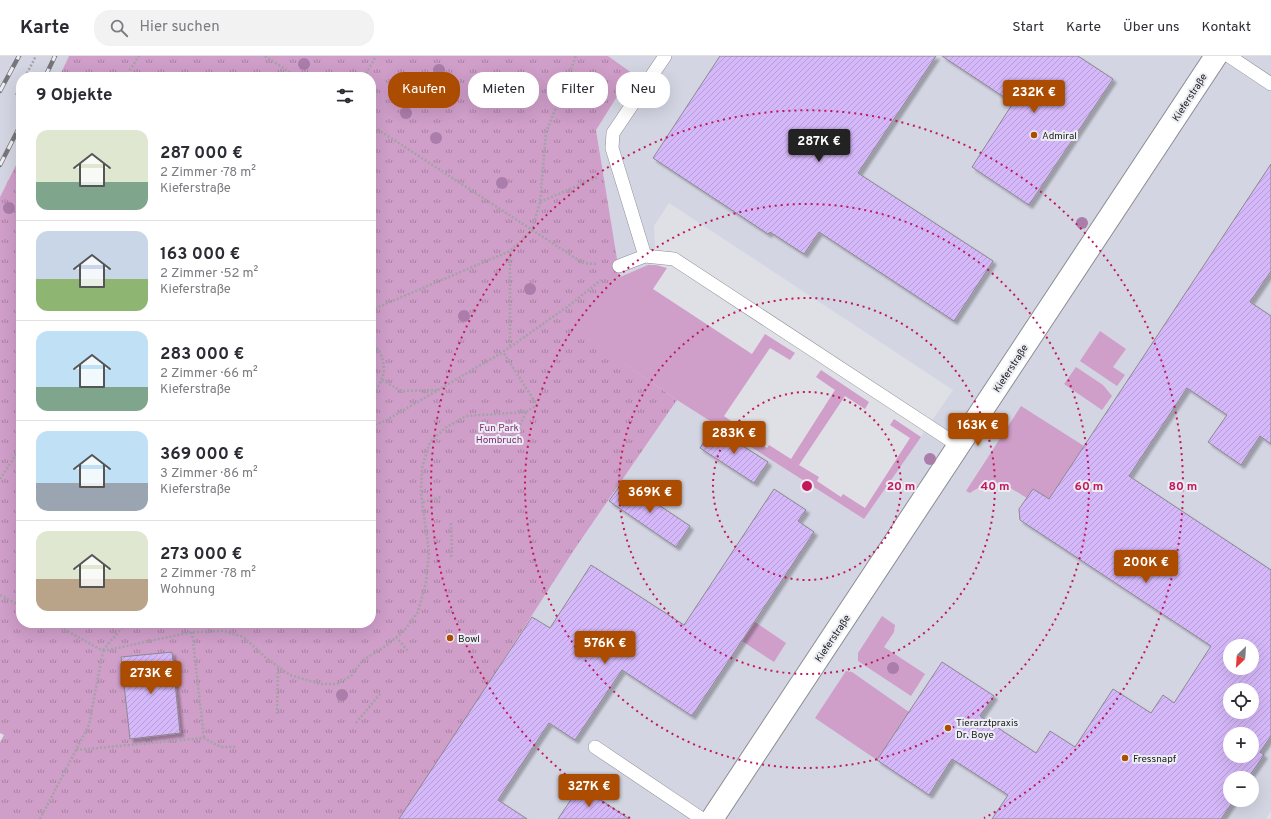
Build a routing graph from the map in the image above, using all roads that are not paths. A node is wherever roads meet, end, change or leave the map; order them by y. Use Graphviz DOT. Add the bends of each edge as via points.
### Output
graph roads {
  1 [pos="666,56"];
  2 [pos="1216,56"];
  3 [pos="1229,56"];
  4 [pos="1271,84"];
  5 [pos="645,256"];
  6 [pos="619,266"];
  7 [pos="959,446"];
  8 [pos="596,747"];
  9 [pos="702,819"];
  10 [pos="712,819"];
  1 -- 5 [label="lane" via="614,133 612,148"];
  2 -- 7 [label="street, Kieferstraße"];
  3 -- 4 [label="lane"];
  5 -- 6 [label="lane"];
  5 -- 7 [label="lane" via="674,259"];
  7 -- 10 [label="street, Kieferstraße"];
  8 -- 9 [label="lane"];
}
